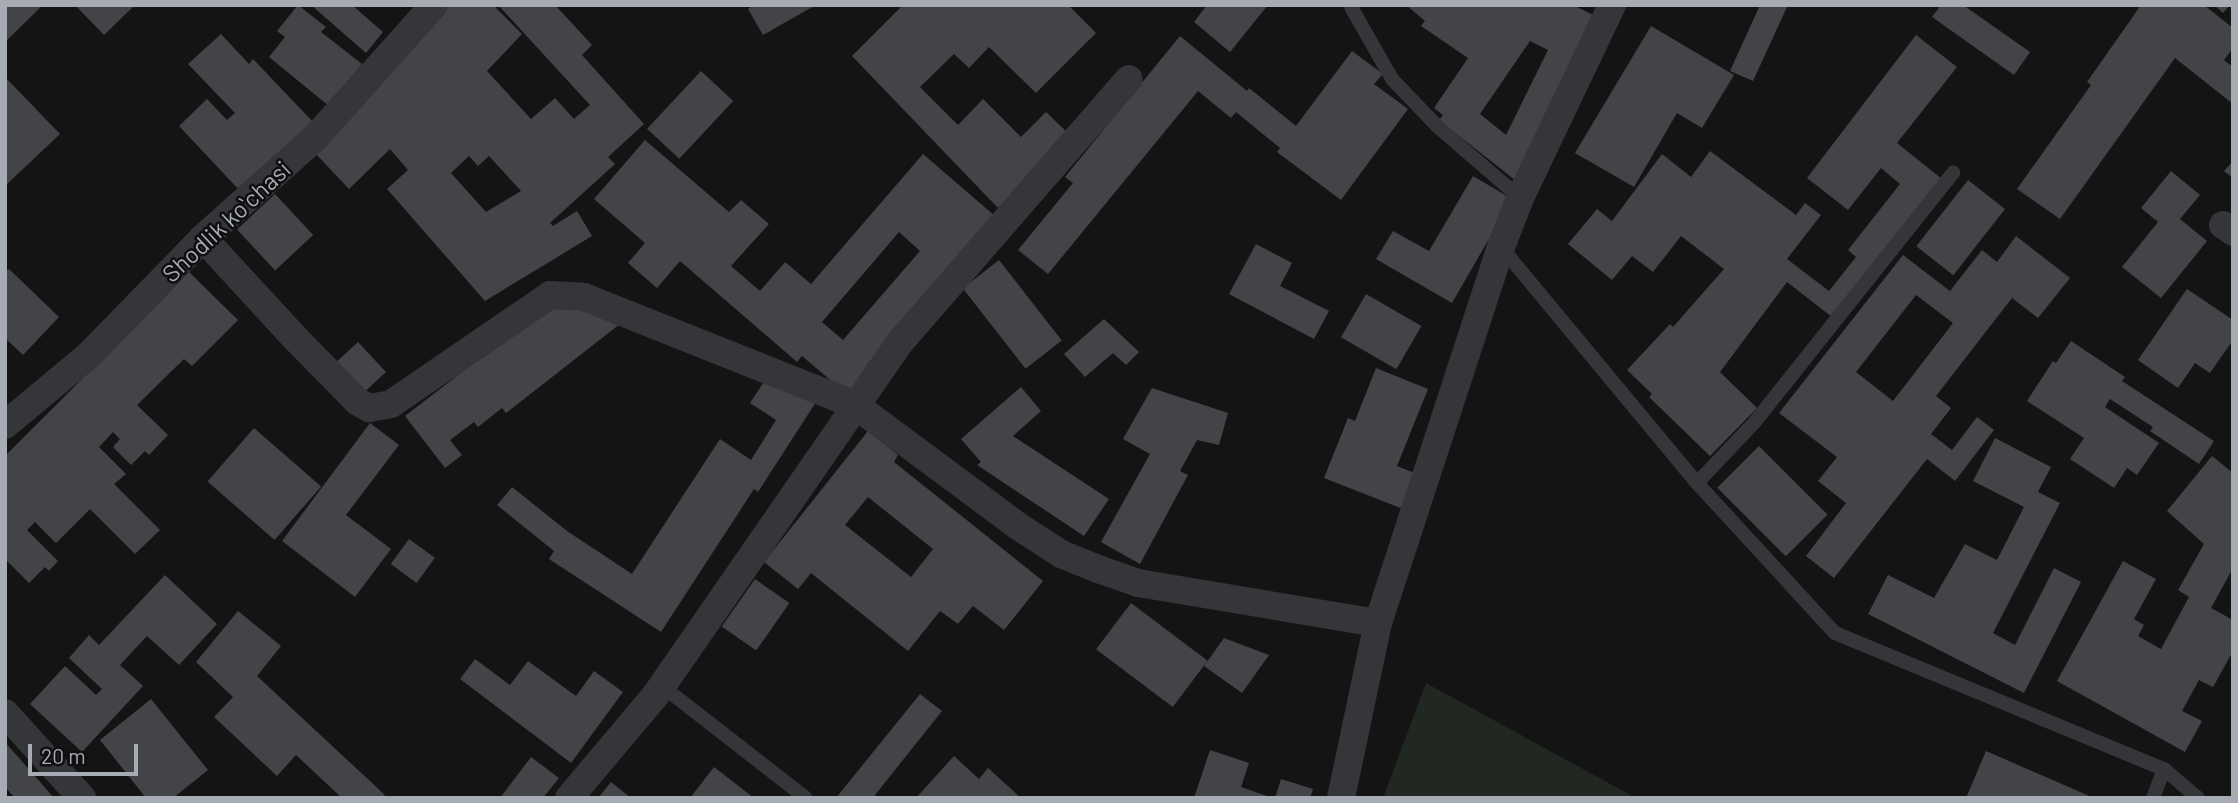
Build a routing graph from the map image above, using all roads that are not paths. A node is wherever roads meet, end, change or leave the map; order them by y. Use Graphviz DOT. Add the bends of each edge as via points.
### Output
graph roads {
  1 [pos="434,5"];
  2 [pos="1612,5"];
  3 [pos="1351,7"];
  4 [pos="1129,79"];
  5 [pos="1953,173"];
  6 [pos="1520,198"];
  7 [pos="204,237"];
  8 [pos="1501,247"];
  9 [pos="855,405"];
  10 [pos="5,425"];
  11 [pos="1697,483"];
  12 [pos="1378,623"];
  13 [pos="662,686"];
  14 [pos="5,713"];
  15 [pos="2164,769"];
  16 [pos="82,798"];
  17 [pos="569,798"];
  18 [pos="806,798"];
  19 [pos="1341,798"];
  20 [pos="2153,798"];
  21 [pos="2198,798"];
  1 -- 7 [label="street, Shodlik koʻchasi" via="315,138"];
  2 -- 6 [label="street"];
  3 -- 6 [label="lane" via="1392,79 1437,126"];
  4 -- 9 [label="street" via="901,341"];
  5 -- 11 [label="lane" via="1754,423"];
  6 -- 8 [label="street"];
  7 -- 9 [label="street" via="296,339 369,408 391,404 550,295 564,294 584,297"];
  7 -- 10 [label="street, Shodlik koʻchasi" via="89,355"];
  8 -- 11 [label="lane"];
  8 -- 12 [label="street"];
  9 -- 12 [label="street" via="1061,554 1138,583"];
  9 -- 13 [label="street"];
  11 -- 15 [label="lane" via="1835,632"];
  12 -- 19 [label="street"];
  13 -- 17 [label="street"];
  13 -- 18 [label="lane"];
  14 -- 16 [label="street"];
  15 -- 20 [label="lane"];
  15 -- 21 [label="lane"];
}
